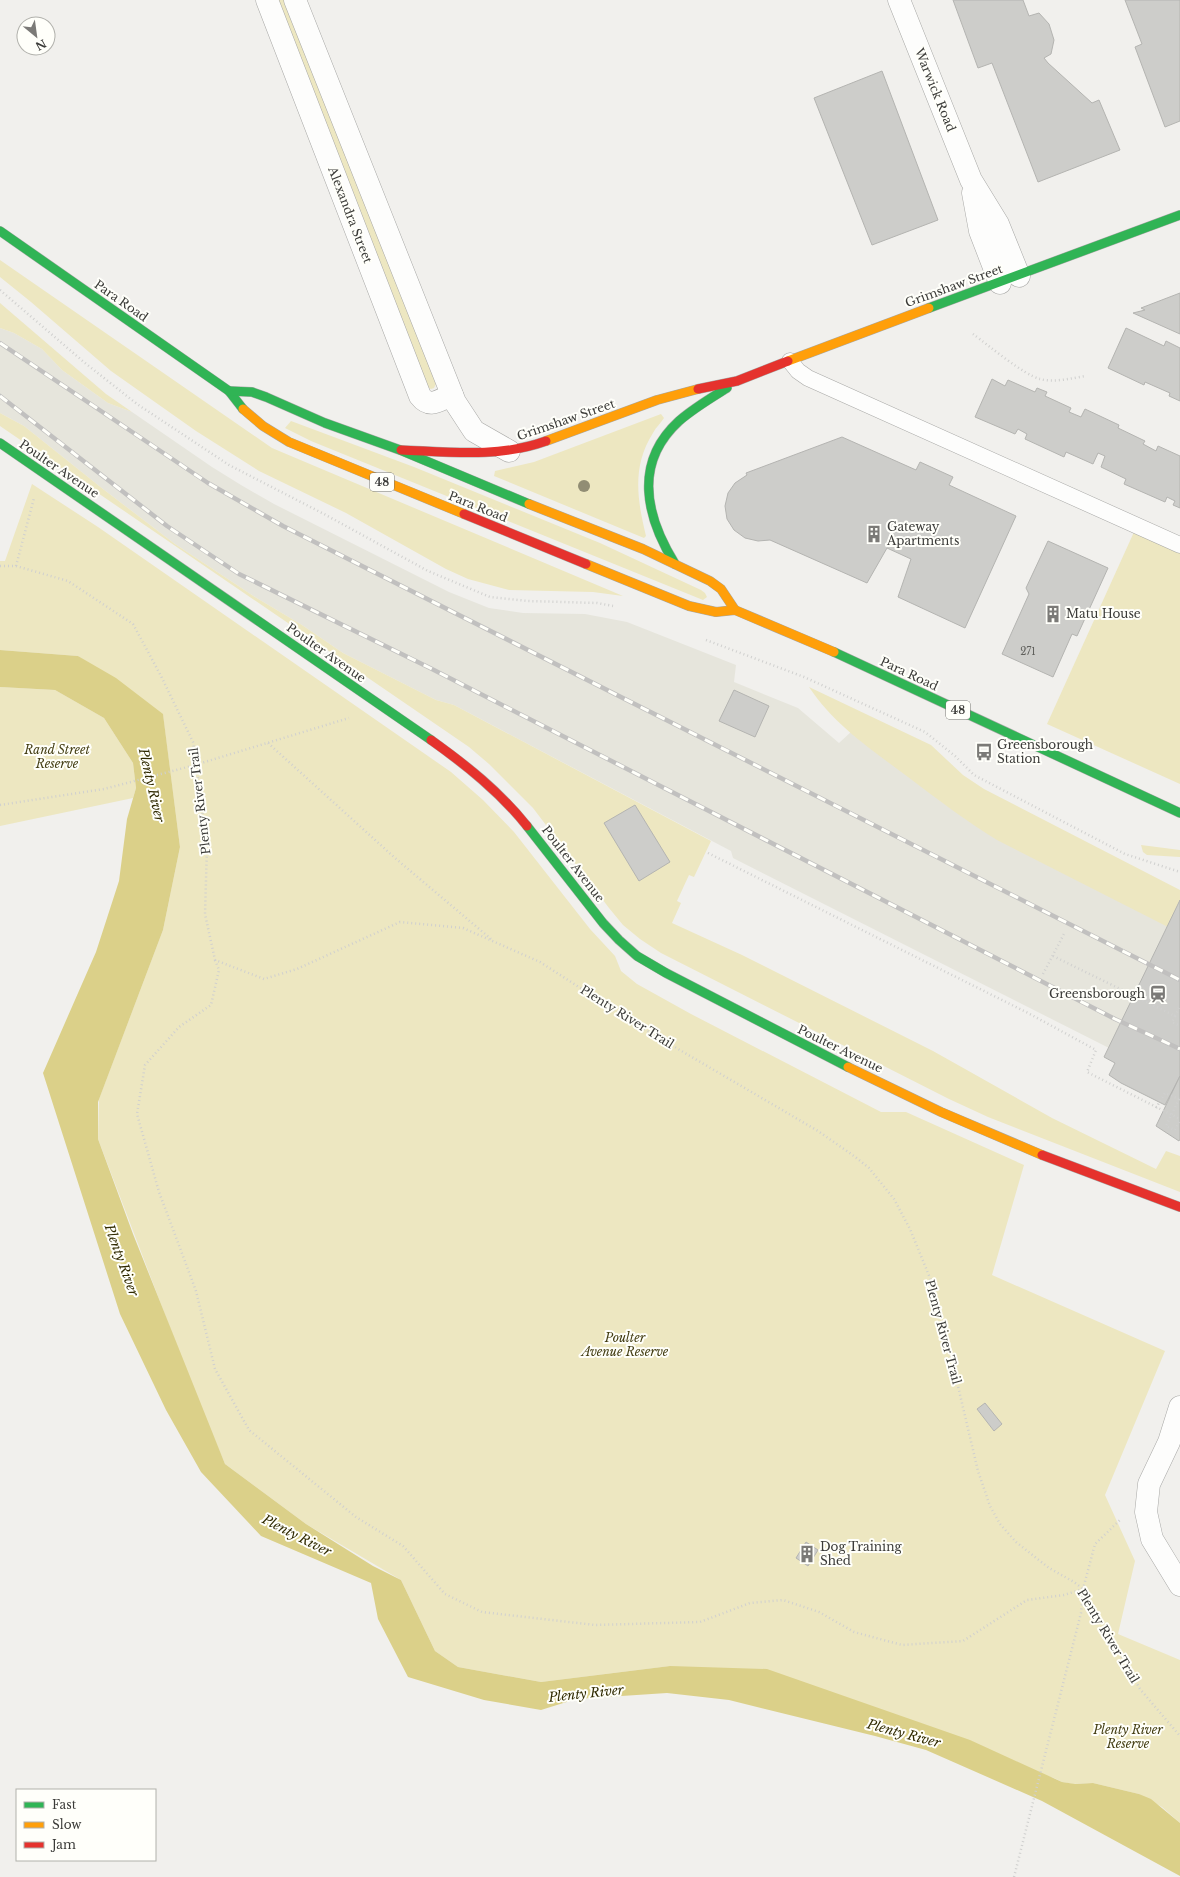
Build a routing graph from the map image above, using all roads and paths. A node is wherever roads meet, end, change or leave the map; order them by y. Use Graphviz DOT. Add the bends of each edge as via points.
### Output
graph roads {
  1 [pos="267,0"];
  2 [pos="295,0"];
  3 [pos="899,0"];
  4 [pos="1180,215"];
  5 [pos="0,231"];
  6 [pos="1009,279"];
  7 [pos="0,290"];
  8 [pos="973,334"];
  9 [pos="790,361"];
  10 [pos="1086,376"];
  11 [pos="737,382"];
  12 [pos="229,391"];
  13 [pos="452,395"];
  14 [pos="0,443"];
  15 [pos="400,450"];
  16 [pos="509,451"];
  17 [pos="41,471"];
  18 [pos="1180,545"];
  19 [pos="675,564"];
  20 [pos="0,566"];
  21 [pos="16,566"];
  22 [pos="615,606"];
  23 [pos="735,610"];
  24 [pos="706,639"];
  25 [pos="384,708"];
  26 [pos="268,743"];
  27 [pos="195,765"];
  28 [pos="0,805"];
  29 [pos="1180,813"];
  30 [pos="708,853"];
  31 [pos="1180,872"];
  32 [pos="1065,932"];
  33 [pos="494,942"];
  34 [pos="1053,956"];
  35 [pos="215,960"];
  36 [pos="1043,974"];
  37 [pos="1180,1006"];
  38 [pos="1175,1016"];
  39 [pos="1180,1026"];
  40 [pos="1180,1098"];
  41 [pos="1156,1108"];
  42 [pos="1180,1119"];
  43 [pos="1180,1207"];
  44 [pos="1180,1407"];
  45 [pos="1146,1512"];
  46 [pos="1180,1585"];
  47 [pos="1082,1589"];
  48 [pos="1180,1736"];
  49 [pos="1014,1877"];
  1 -- 13 [label="street, Alexandra Street" via="420,396 431,404"];
  2 -- 13 [label="street"];
  3 -- 6 [label="street, Warwick Road" via="971,180 980,231"];
  4 -- 6 [label="street, Grimshaw Street"];
  5 -- 12 [label="street, Para Road / 48"];
  6 -- 9 [label="street, Grimshaw Street"];
  7 -- 22 [label="path" via="122,392 229,465 428,571 490,597 528,602 597,603"];
  8 -- 10 [label="path" via="1039,379"];
  9 -- 11 [label="street, Grimshaw Street"];
  9 -- 18 [label="lane" via="808,378"];
  11 -- 16 [label="street, Grimshaw Street" via="700,388 658,400 526,448"];
  11 -- 19 [label="street, Grimshaw Street" via="678,421 664,436 652,461 648,490 652,518 661,543"];
  12 -- 15 [label="street, Para Road" via="252,392"];
  12 -- 23 [label="street, Para Road / 48" via="242,411 251,419 311,453 689,606 716,612"];
  13 -- 16 [label="street" via="474,431"];
  14 -- 17 [label="street, Poulter Avenue"];
  15 -- 16 [label="street, Grimshaw Street" via="483,454"];
  15 -- 19 [label="street, Para Road"];
  17 -- 21 [label="path"];
  17 -- 25 [label="street, Poulter Avenue"];
  19 -- 23 [label="street, Para Road" via="721,589"];
  20 -- 21 [label="path, Plenty River Trail"];
  21 -- 27 [label="path, Plenty River Trail" via="68,581 133,624 193,742"];
  23 -- 29 [label="street, Para Road / 48" via="840,654"];
  24 -- 31 [label="path" via="801,676 925,732 974,775 1125,854"];
  25 -- 26 [label="path"];
  25 -- 43 [label="street, Poulter Avenue" via="459,760 491,786 522,818 603,923 637,956 791,1039 941,1112 1040,1154"];
  26 -- 27 [label="path"];
  26 -- 33 [label="path" via="395,858"];
  27 -- 28 [label="path" via="104,789"];
  27 -- 35 [label="path, Plenty River Trail" via="207,846 205,914"];
  30 -- 41 [label="path" via="1028,1013 1096,1050 1087,1072"];
  32 -- 34 [label="path"];
  33 -- 35 [label="path, Plenty River Trail" via="463,928 400,922 297,969 264,979"];
  33 -- 47 [label="path, Plenty River Trail" via="540,962 644,1029 818,1131 869,1168 894,1199 910,1229 930,1278 942,1316 978,1471 990,1506 1000,1524 1016,1542"];
  34 -- 36 [label="path"];
  34 -- 38 [label="path"];
  35 -- 47 [label="path" via="219,970 211,1004 179,1028 145,1065 137,1114 159,1192 196,1291 215,1369 249,1430 356,1517 403,1546 445,1594 482,1612 595,1625 700,1622 750,1603 783,1600 819,1612 854,1632 902,1645 963,1641 1027,1600 1064,1595"];
  37 -- 38 [label="path"];
  38 -- 39 [label="path" via="1172,1022"];
  40 -- 41 [label="path" via="1165,1093"];
  40 -- 42 [label="path, bridge" via="1166,1126 1175,1130"];
  41 -- 42 [label="path"];
  44 -- 45 [label="street" via="1169,1442 1149,1484"];
  45 -- 46 [label="street" via="1152,1539"];
  45 -- 47 [label="path" via="1118,1521 1095,1544"];
  47 -- 48 [label="path, Plenty River Trail" via="1140,1689"];
  47 -- 49 [label="path" via="1081,1612"];
}
